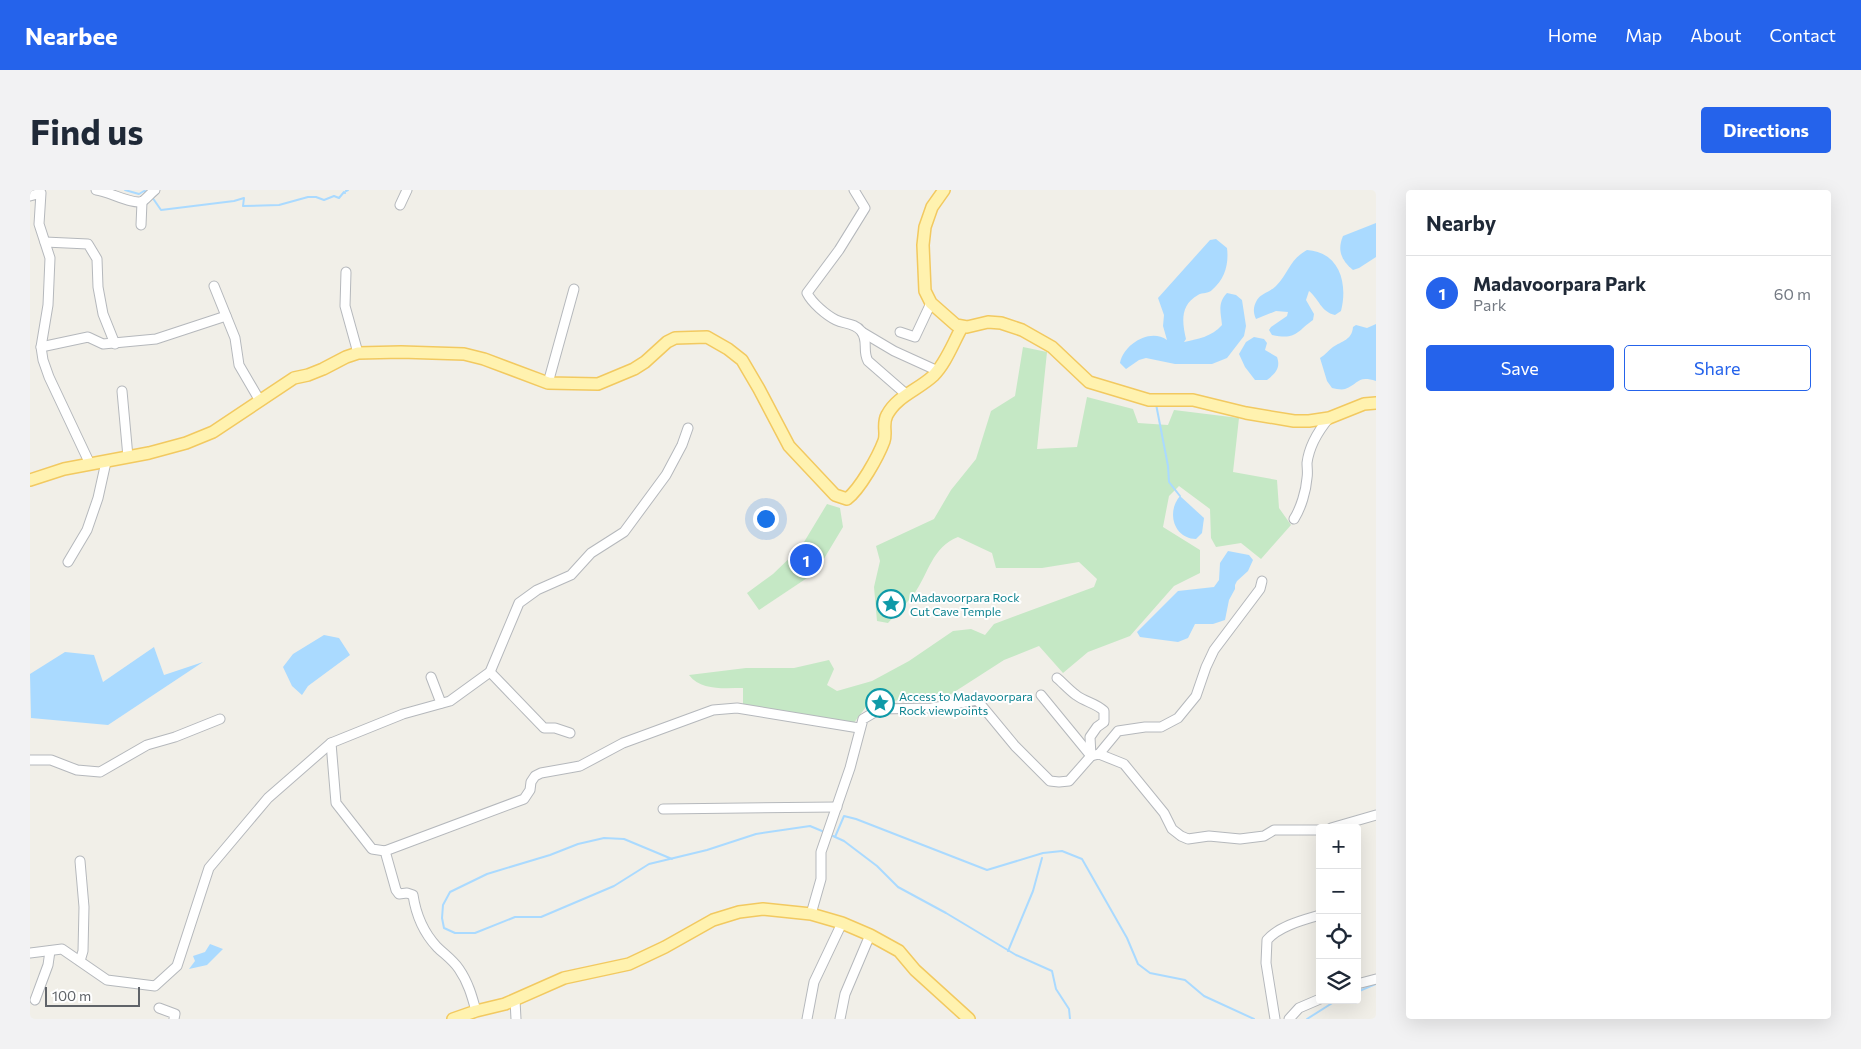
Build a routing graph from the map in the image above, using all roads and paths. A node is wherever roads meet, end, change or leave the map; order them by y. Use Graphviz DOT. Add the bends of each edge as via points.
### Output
graph roads {
  1 [pos="96,190"];
  2 [pos="155,190"];
  3 [pos="406,190"];
  4 [pos="854,190"];
  5 [pos="944,190"];
  6 [pos="44,191"];
  7 [pos="30,196"];
  8 [pos="142,202"];
  9 [pos="400,205"];
  10 [pos="140,225"];
  11 [pos="45,242"];
  12 [pos="346,272"];
  13 [pos="214,286"];
  14 [pos="574,289"];
  15 [pos="931,304"];
  16 [pos="226,316"];
  17 [pos="962,327"];
  18 [pos="862,332"];
  19 [pos="900,332"];
  20 [pos="115,344"];
  21 [pos="42,347"];
  22 [pos="358,354"];
  23 [pos="938,371"];
  24 [pos="548,383"];
  25 [pos="122,391"];
  26 [pos="906,395"];
  27 [pos="260,401"];
  28 [pos="1376,403"];
  29 [pos="1329,418"];
  30 [pos="688,428"];
  31 [pos="128,457"];
  32 [pos="106,462"];
  33 [pos="90,464"];
  34 [pos="30,480"];
  35 [pos="1294,519"];
  36 [pos="68,562"];
  37 [pos="1262,581"];
  38 [pos="490,672"];
  39 [pos="431,677"];
  40 [pos="1057,678"];
  41 [pos="1041,695"];
  42 [pos="441,703"];
  43 [pos="220,719"];
  44 [pos="859,728"];
  45 [pos="570,732"];
  46 [pos="331,743"];
  47 [pos="1095,755"];
  48 [pos="30,760"];
  49 [pos="837,807"];
  50 [pos="663,809"];
  51 [pos="1376,814"];
  52 [pos="1344,824"];
  53 [pos="1316,830"];
  54 [pos="385,851"];
  55 [pos="80,862"];
  56 [pos="811,914"];
  57 [pos="1316,916"];
  58 [pos="842,923"];
  59 [pos="870,935"];
  60 [pos="50,950"];
  61 [pos="30,953"];
  62 [pos="80,961"];
  63 [pos="1376,979"];
  64 [pos="1361,983"];
  65 [pos="35,1000"];
  66 [pos="515,1000"];
  67 [pos="1316,1001"];
  68 [pos="159,1008"];
  69 [pos="476,1011"];
  70 [pos="966,1018"];
  71 [pos="174,1019"];
  72 [pos="453,1019"];
  73 [pos="516,1019"];
  74 [pos="807,1019"];
  75 [pos="840,1019"];
  76 [pos="1274,1019"];
  77 [pos="1289,1019"];
  1 -- 8 [label="street"];
  2 -- 8 [label="street"];
  3 -- 9 [label="street"];
  4 -- 18 [label="street" via="865,208 807,293 835,320 857,327"];
  5 -- 15 [label="main road" via="932,207 925,227 925,291"];
  6 -- 7 [label="street"];
  6 -- 11 [label="street" via="40,224"];
  8 -- 10 [label="street"];
  11 -- 20 [label="street" via="88,244 97,259 103,314"];
  11 -- 21 [label="street" via="50,258 50,275"];
  12 -- 22 [label="street" via="345,306"];
  13 -- 16 [label="street"];
  14 -- 24 [label="street"];
  15 -- 17 [label="main road"];
  15 -- 19 [label="street" via="915,336"];
  16 -- 20 [label="street" via="156,339"];
  16 -- 27 [label="street" via="235,338 239,364"];
  17 -- 23 [label="main road"];
  17 -- 29 [label="main road" via="988,322 1022,330 1052,347 1089,382 1149,400 1193,400 1246,414 1294,421"];
  18 -- 23 [label="street"];
  18 -- 26 [label="street" via="868,361"];
  20 -- 21 [label="street" via="103,344 88,337"];
  21 -- 33 [label="street" via="48,377"];
  22 -- 24 [label="main road" via="464,354"];
  22 -- 27 [label="main road" via="308,376 294,378"];
  23 -- 26 [label="main road"];
  24 -- 26 [label="main road" via="603,382 634,369 675,338 707,336 742,360 789,446 835,495 846,498 859,485 884,440 886,416"];
  25 -- 31 [label="street"];
  27 -- 31 [label="main road" via="213,432 166,449"];
  28 -- 29 [label="main road" via="1364,404"];
  29 -- 35 [label="street" via="1320,428 1312,447 1299,512"];
  30 -- 38 [label="street" via="666,475 624,532 591,553 571,575 537,590 519,603"];
  31 -- 32 [label="main road"];
  32 -- 33 [label="main road"];
  32 -- 36 [label="street" via="86,530"];
  33 -- 34 [label="main road"];
  37 -- 47 [label="street" via="1260,589 1214,650 1196,696 1183,713 1161,727 1118,731"];
  38 -- 42 [label="street" via="450,701"];
  38 -- 45 [label="street" via="544,728"];
  39 -- 42 [label="street"];
  40 -- 47 [label="street" via="1076,695 1104,711 1104,722 1090,737"];
  41 -- 47 [label="street"];
  42 -- 46 [label="street" via="403,714"];
  43 -- 48 [label="street" via="147,745 100,772 77,770 51,760"];
  44 -- 47 [label="street" via="863,719 880,710 932,708 977,700 1015,746 1050,780 1069,780"];
  44 -- 49 [label="street"];
  44 -- 54 [label="street" via="737,708 713,710 623,744 580,766 541,773 535,776 524,798"];
  46 -- 54 [label="street" via="336,802 372,849"];
  46 -- 62 [label="street" via="268,798 209,868 178,966 155,986 107,980"];
  47 -- 53 [label="street" via="1124,764 1164,813 1172,829 1188,839 1209,836 1240,839 1264,836 1274,830"];
  49 -- 50 [label="street"];
  49 -- 56 [label="street" via="821,852 822,879"];
  51 -- 52 [label="street"];
  54 -- 69 [label="street" via="396,890 399,894 413,895 423,928 458,968 470,988"];
  55 -- 62 [label="street" via="84,907"];
  56 -- 58 [label="main road"];
  56 -- 66 [label="main road" via="763,909 739,912 714,920 629,964 564,978"];
  57 -- 76 [label="street" via="1295,923 1267,940 1266,963"];
  58 -- 59 [label="main road"];
  58 -- 74 [label="street" via="814,982"];
  59 -- 70 [label="main road" via="899,951"];
  59 -- 75 [label="street" via="845,994"];
  60 -- 61 [label="street"];
  60 -- 62 [label="street" via="62,949"];
  60 -- 65 [label="street"];
  63 -- 64 [label="street"];
  66 -- 69 [label="main road"];
  66 -- 73 [label="street"];
  67 -- 77 [label="street" via="1299,1008"];
  68 -- 71 [label="street" via="175,1014"];
  69 -- 72 [label="main road"];
}
